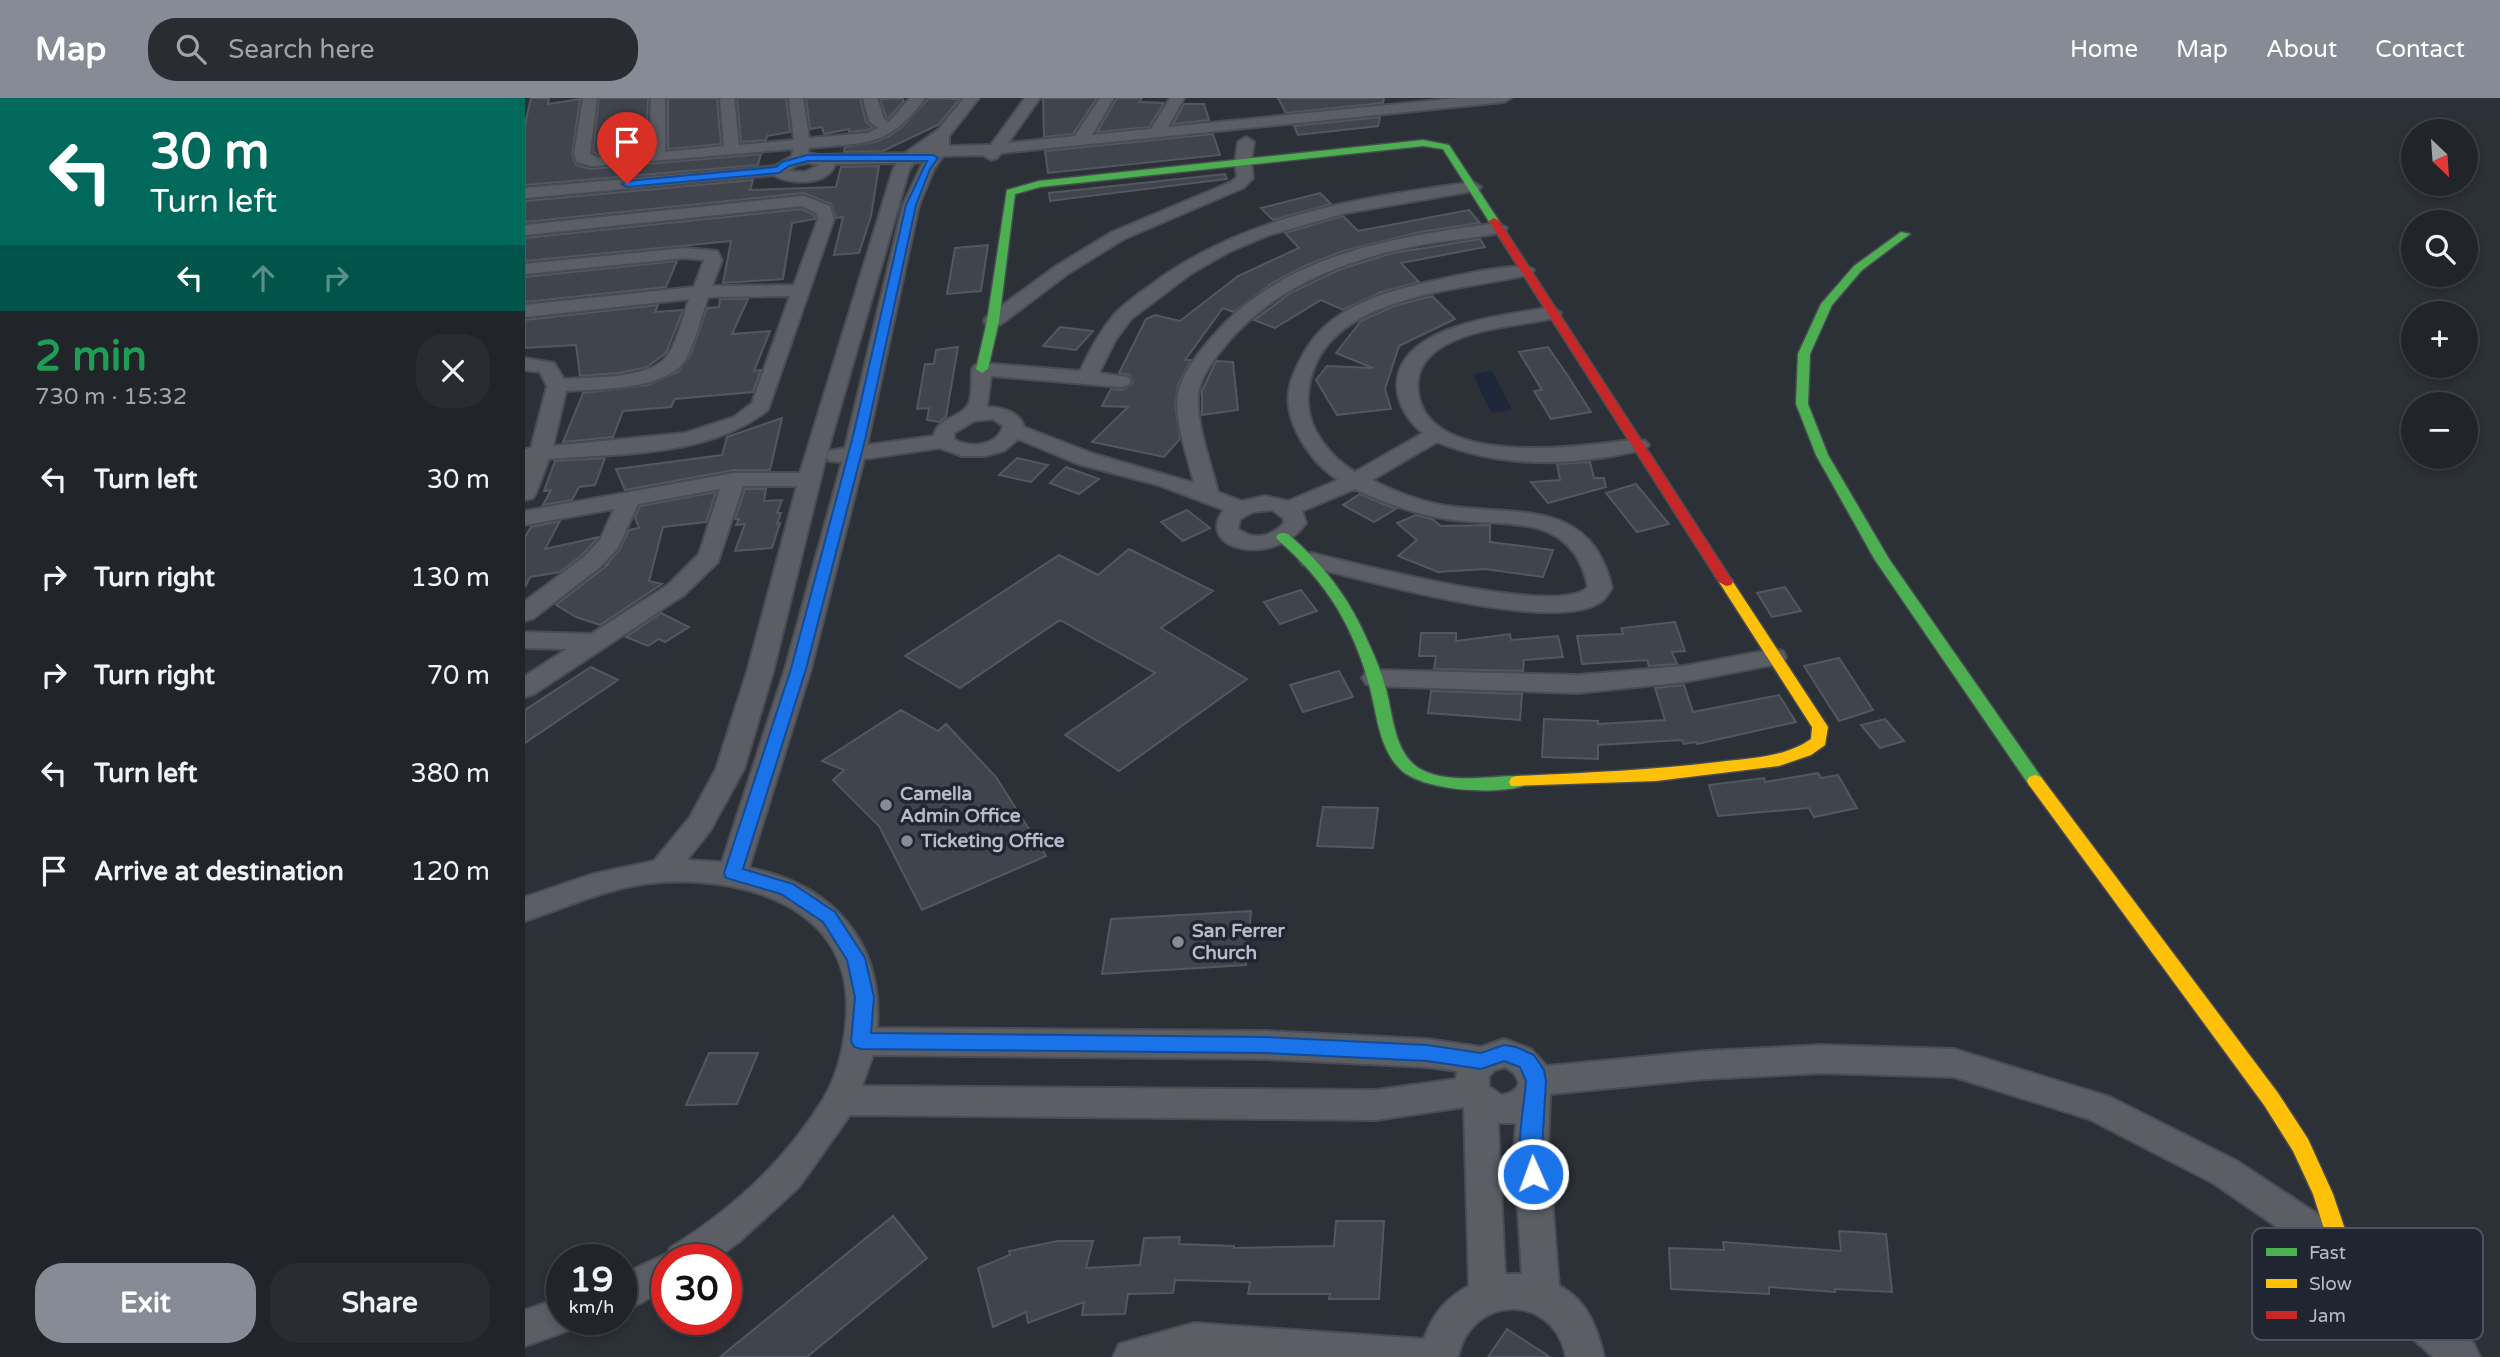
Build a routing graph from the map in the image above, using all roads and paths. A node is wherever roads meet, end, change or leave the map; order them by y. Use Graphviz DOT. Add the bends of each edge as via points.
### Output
graph roads {
  1 [pos="590,98"];
  2 [pos="657,98"];
  3 [pos="727,98"];
  4 [pos="796,98"];
  5 [pos="870,98"];
  6 [pos="918,98"];
  7 [pos="972,98"];
  8 [pos="1033,98"];
  9 [pos="1107,98"];
  10 [pos="1177,98"];
  11 [pos="1348,98"];
  12 [pos="1504,98"];
  13 [pos="1485,99"];
  14 [pos="1416,102"];
  15 [pos="1342,114"];
  16 [pos="889,128"];
  17 [pos="1252,128"];
  18 [pos="1157,132"];
  19 [pos="1081,139"];
  20 [pos="997,148"];
  21 [pos="731,150"];
  22 [pos="801,152"];
  23 [pos="925,153"];
  24 [pos="657,157"];
  25 [pos="1243,162"];
  26 [pos="823,164"];
  27 [pos="984,165"];
  28 [pos="779,170"];
  29 [pos="1473,187"];
  30 [pos="525,193"];
  31 [pos="1498,228"];
  32 [pos="525,230"];
  33 [pos="1905,234"];
  34 [pos="525,269"];
  35 [pos="1525,270"];
  36 [pos="802,290"];
  37 [pos="702,292"];
  38 [pos="525,311"];
  39 [pos="1552,313"];
  40 [pos="993,321"];
  41 [pos="525,364"];
  42 [pos="982,369"];
  43 [pos="1087,377"];
  44 [pos="1121,381"];
  45 [pos="557,386"];
  46 [pos="970,415"];
  47 [pos="1014,430"];
  48 [pos="1437,433"];
  49 [pos="946,434"];
  50 [pos="1638,445"];
  51 [pos="856,446"];
  52 [pos="533,454"];
  53 [pos="815,458"];
  54 [pos="734,480"];
  55 [pos="1355,481"];
  56 [pos="525,493"];
  57 [pos="1208,495"];
  58 [pos="628,501"];
  59 [pos="1240,508"];
  60 [pos="1288,509"];
  61 [pos="525,518"];
  62 [pos="1283,537"];
  63 [pos="1311,560"];
  64 [pos="525,613"];
  65 [pos="525,640"];
  66 [pos="599,642"];
  67 [pos="1774,657"];
  68 [pos="1375,678"];
  69 [pos="525,688"];
  70 [pos="662,871"];
  71 [pos="733,873"];
  72 [pos="525,909"];
  73 [pos="861,1041"];
  74 [pos="1478,1085"];
  75 [pos="1535,1086"];
  76 [pos="840,1100"];
  77 [pos="2308,1228"];
  78 [pos="2333,1228"];
  79 [pos="709,1244"];
  80 [pos="1488,1294"];
  81 [pos="1542,1297"];
  82 [pos="546,1321"];
  83 [pos="525,1328"];
  84 [pos="2442,1340"];
  85 [pos="1132,1357"];
  86 [pos="1423,1357"];
  87 [pos="1439,1357"];
  88 [pos="1585,1357"];
  89 [pos="2461,1357"];
  1 -- 24 [label="street" via="583,159 597,163"];
  2 -- 24 [label="street"];
  3 -- 21 [label="street"];
  4 -- 22 [label="street"];
  5 -- 16 [label="street" via="877,121"];
  6 -- 16 [label="street"];
  7 -- 23 [label="street"];
  8 -- 20 [label="street"];
  9 -- 19 [label="street"];
  10 -- 18 [label="street"];
  11 -- 15 [label="street"];
  12 -- 13 [label="street"];
  13 -- 14 [label="street"];
  14 -- 15 [label="street"];
  15 -- 17 [label="street"];
  16 -- 22 [label="street" via="871,137"];
  17 -- 18 [label="street"];
  17 -- 25 [label="street"];
  18 -- 19 [label="street"];
  19 -- 20 [label="street"];
  20 -- 23 [label="street"];
  20 -- 27 [label="street"];
  21 -- 22 [label="street"];
  21 -- 24 [label="street"];
  22 -- 26 [label="street"];
  22 -- 28 [label="street"];
  23 -- 26 [label="street"];
  23 -- 51 [label="street"];
  23 -- 53 [label="street"];
  25 -- 29 [label="street" via="1436,144 1451,152"];
  25 -- 40 [label="street" via="1245,178 1237,185 1136,226 1096,248"];
  25 -- 40 [label="street" via="1014,189"];
  26 -- 28 [label="street" via="796,177"];
  28 -- 30 [label="street"];
  29 -- 31 [label="street"];
  29 -- 43 [label="street" via="1306,218 1219,251 1169,278 1122,317"];
  31 -- 35 [label="street"];
  31 -- 57 [label="street" via="1431,237 1354,256 1303,275 1261,299 1225,331 1201,364 1187,398"];
  32 -- 36 [label="street" via="804,201 824,210 827,219"];
  33 -- 78 [label="street" via="1858,268 1827,303 1804,354 1802,404 1822,455 1882,560 2000,733 2301,1144"];
  34 -- 37 [label="street" via="703,253 713,260"];
  35 -- 39 [label="street"];
  35 -- 55 [label="street" via="1393,296 1357,312 1324,338 1305,363 1296,403 1310,440 1329,466"];
  36 -- 37 [label="street"];
  36 -- 52 [label="street" via="761,406 753,415 697,438"];
  37 -- 38 [label="street"];
  37 -- 45 [label="street" via="676,359 668,366 640,378"];
  39 -- 48 [label="street" via="1457,333 1425,350 1409,370 1405,389 1413,410"];
  39 -- 50 [label="street"];
  40 -- 42 [label="street"];
  41 -- 45 [label="street" via="547,367"];
  42 -- 43 [label="street"];
  42 -- 46 [label="street" via="979,404"];
  43 -- 44 [label="street"];
  45 -- 52 [label="street"];
  46 -- 47 [label="street" via="1003,415 1014,424"];
  46 -- 49 [label="street"];
  47 -- 49 [label="street" via="1003,442 981,450 957,450"];
  47 -- 57 [label="street" via="1086,459"];
  48 -- 50 [label="street" via="1486,450 1533,456"];
  48 -- 55 [label="street"];
  49 -- 51 [label="street"];
  50 -- 67 [label="street"];
  51 -- 53 [label="street"];
  51 -- 71 [label="street" via="798,669"];
  52 -- 56 [label="street"];
  53 -- 54 [label="street"];
  53 -- 70 [label="street" via="730,769 700,824"];
  54 -- 58 [label="street"];
  54 -- 66 [label="street" via="710,557 676,590"];
  55 -- 60 [label="street"];
  55 -- 63 [label="street" via="1447,513 1539,521 1562,529 1592,559 1600,588 1580,603 1494,601"];
  57 -- 59 [label="street"];
  58 -- 61 [label="street"];
  58 -- 64 [label="street" via="602,552"];
  59 -- 60 [label="street" via="1265,503"];
  59 -- 62 [label="street" via="1226,523 1233,537 1257,544"];
  60 -- 62 [label="street" via="1295,523"];
  62 -- 63 [label="street"];
  63 -- 68 [label="street" via="1345,606"];
  65 -- 66 [label="street"];
  66 -- 69 [label="street"];
  67 -- 68 [label="street" via="1684,674 1578,684"];
  67 -- 68 [label="street" via="1819,727 1819,741 1805,751 1779,760 1656,775 1559,781 1438,781 1413,772 1392,740"];
  70 -- 71 [label="street"];
  70 -- 72 [label="street" via="585,886"];
  71 -- 73 [label="street" via="787,889 829,917 856,958 865,997"];
  73 -- 74 [label="street" via="1266,1045 1427,1053"];
  73 -- 76 [label="street"];
  74 -- 75 [label="street" via="1490,1107 1516,1107 1527,1101"];
  74 -- 75 [label="street" via="1504,1053 1527,1061 1534,1070"];
  74 -- 76 [label="street" via="1376,1105"];
  74 -- 80 [label="street"];
  75 -- 77 [label="street" via="1705,1065 1822,1059 1954,1063 2098,1107 2225,1172"];
  75 -- 81 [label="street" via="1531,1149"];
  76 -- 79 [label="street" via="792,1171"];
  80 -- 81 [label="street" via="1515,1290"];
  80 -- 87 [label="street" via="1464,1308 1452,1323"];
  81 -- 88 [label="street" via="1566,1312 1581,1336"];
  82 -- 83 [label="street"];
  84 -- 89 [label="street"];
  85 -- 86 [label="street" via="1194,1342"];
}
